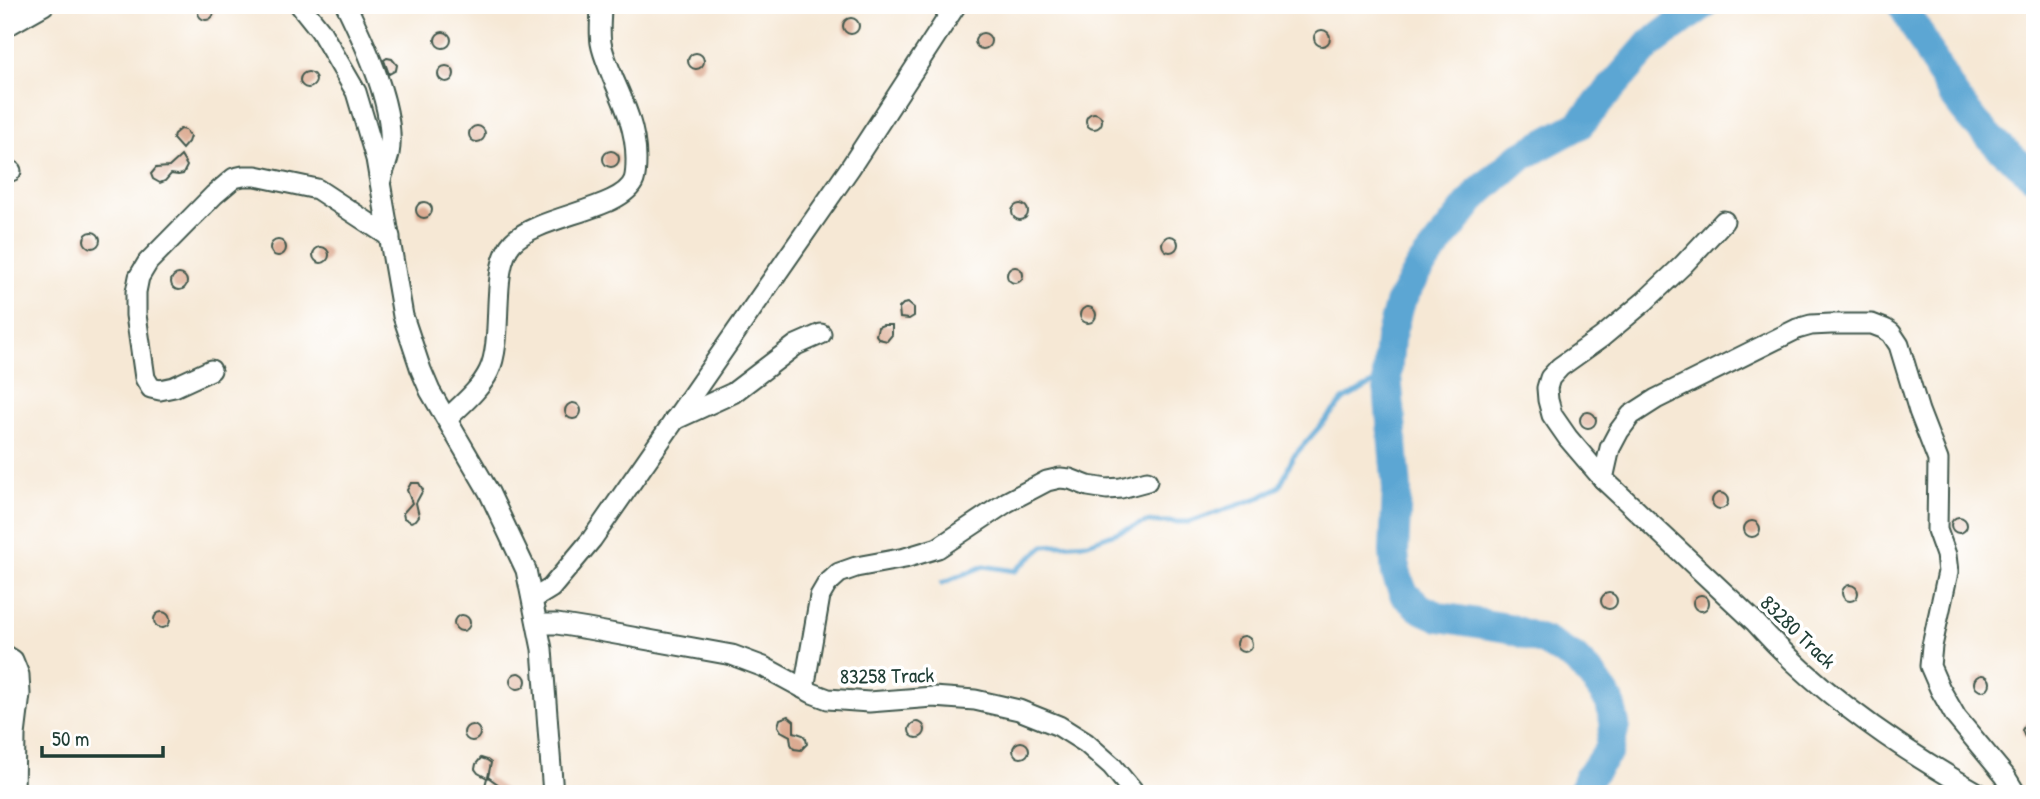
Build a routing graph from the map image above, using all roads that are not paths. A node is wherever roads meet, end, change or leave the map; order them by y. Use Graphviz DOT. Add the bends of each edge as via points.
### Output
graph roads {
  1 [pos="44,5"];
  2 [pos="300,5"];
  3 [pos="346,5"];
  4 [pos="601,5"];
  5 [pos="956,5"];
  6 [pos="5,27"];
  7 [pos="380,181"];
  8 [pos="1724,221"];
  9 [pos="390,237"];
  10 [pos="821,334"];
  11 [pos="211,370"];
  12 [pos="447,419"];
  13 [pos="674,420"];
  14 [pos="1603,479"];
  15 [pos="1147,481"];
  16 [pos="533,598"];
  17 [pos="538,624"];
  18 [pos="5,655"];
  19 [pos="804,689"];
  20 [pos="14,794"];
  21 [pos="553,794"];
  22 [pos="1135,794"];
  23 [pos="1980,794"];
  24 [pos="2016,794"];
  1 -- 6 [label="street"];
  2 -- 7 [label="street" via="356,92"];
  3 -- 7 [label="street" via="378,80 388,122 389,153"];
  4 -- 12 [label="street" via="601,44 636,143 634,182 625,192 591,209 528,230 511,243 503,258 496,349 489,371"];
  5 -- 13 [label="street" via="850,169"];
  7 -- 9 [label="street"];
  8 -- 14 [label="street, 83280 Track" via="1645,302 1550,378 1547,388 1552,415"];
  9 -- 11 [label="street" via="317,189 256,176 234,178 148,262 136,292 145,378 152,388 174,387"];
  9 -- 12 [label="street" via="412,347"];
  10 -- 13 [label="street" via="796,345 733,393"];
  12 -- 16 [label="street" via="513,541"];
  13 -- 16 [label="street" via="579,556 551,588"];
  14 -- 23 [label="street, 83280 Track" via="1835,697 1917,757"];
  14 -- 24 [label="street" via="1619,431 1631,415 1656,399 1811,325 1872,324 1891,333 1938,460 1937,530 1948,572 1930,666 1956,717"];
  15 -- 19 [label="street" via="1107,489 1060,478 1046,481 938,548 839,573 820,596"];
  16 -- 17 [label="street"];
  17 -- 19 [label="street, 83258 Track" via="732,655"];
  17 -- 21 [label="street"];
  18 -- 20 [label="street" via="13,660 19,675"];
  19 -- 22 [label="street, 83258 Track" via="836,700 933,697 1019,710 1086,743"];
}
